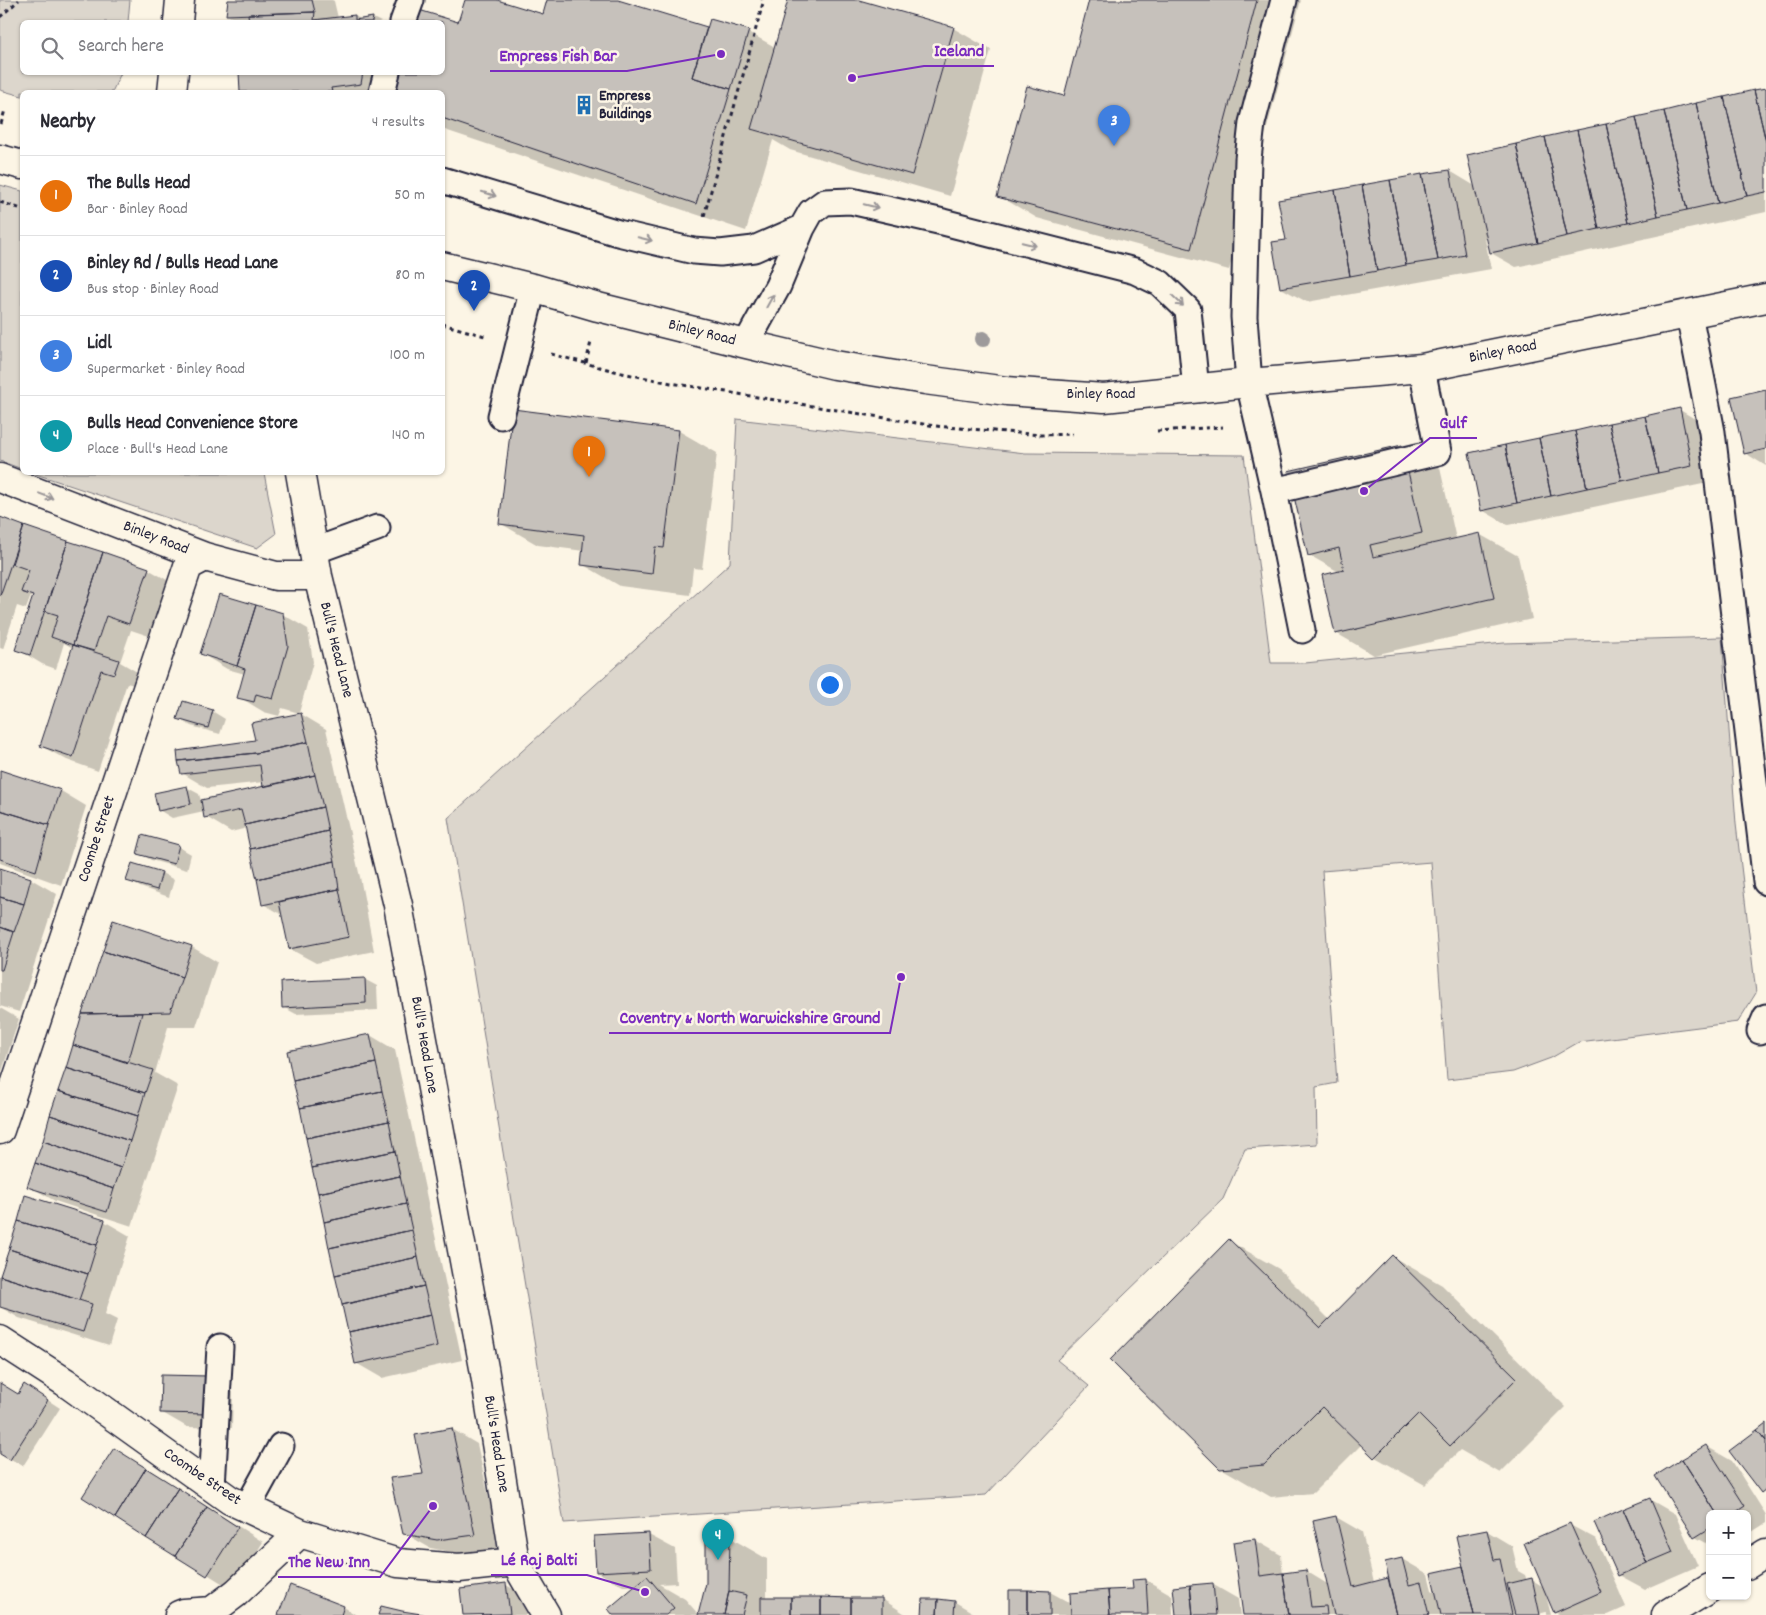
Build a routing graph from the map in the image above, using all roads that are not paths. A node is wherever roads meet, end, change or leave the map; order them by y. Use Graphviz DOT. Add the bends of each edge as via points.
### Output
graph roads {
  1 [pos="180,0"];
  2 [pos="411,0"];
  3 [pos="1284,0"];
  4 [pos="178,20"];
  5 [pos="404,20"];
  6 [pos="174,75"];
  7 [pos="386,75"];
  8 [pos="172,90"];
  9 [pos="382,90"];
  10 [pos="0,159"];
  11 [pos="20,164"];
  12 [pos="445,181"];
  13 [pos="802,228"];
  14 [pos="445,267"];
  15 [pos="533,288"];
  16 [pos="1766,298"];
  17 [pos="1689,314"];
  18 [pos="746,344"];
  19 [pos="1422,368"];
  20 [pos="1249,383"];
  21 [pos="1196,389"];
  22 [pos="501,416"];
  23 [pos="301,475"];
  24 [pos="0,478"];
  25 [pos="1274,491"];
  26 [pos="377,528"];
  27 [pos="205,557"];
  28 [pos="316,564"];
  29 [pos="1302,630"];
  30 [pos="1766,882"];
  31 [pos="0,1130"];
  32 [pos="0,1340"];
  33 [pos="220,1347"];
  34 [pos="280,1446"];
  35 [pos="212,1487"];
  36 [pos="247,1508"];
  37 [pos="300,1533"];
  38 [pos="516,1562"];
  39 [pos="1706,1590"];
  40 [pos="179,1615"];
  41 [pos="546,1615"];
  42 [pos="1666,1615"];
  1 -- 4 [label="street"];
  2 -- 5 [label="lane"];
  3 -- 20 [label="lane" via="1252,123 1248,159 1244,318"];
  6 -- 8 [label="street"];
  7 -- 9 [label="lane"];
  10 -- 11 [label="street"];
  12 -- 13 [label="lane, one-way" via="618,233 694,251 720,253 754,249"];
  18 -- 13 [label="lane, one-way" via="778,286"];
  13 -- 21 [label="lane, one-way" via="812,212 825,202 851,201 1135,271 1160,283 1188,310"];
  14 -- 15 [label="street, Binley Road"];
  15 -- 18 [label="street, Binley Road"];
  15 -- 22 [label="lane"];
  16 -- 17 [label="street, Binley Road"];
  17 -- 19 [label="street, Binley Road"];
  17 -- 30 [label="lane" via="1712,432"];
  18 -- 21 [label="street, Binley Road" via="835,365 1008,391 1104,398"];
  19 -- 20 [label="street, Binley Road"];
  19 -- 25 [label="lane" via="1438,452"];
  20 -- 21 [label="street, Binley Road"];
  20 -- 25 [label="lane"];
  23 -- 28 [label="street, Bull's Head Lane"];
  24 -- 27 [label="street, Binley Road, one-way"];
  25 -- 29 [label="lane"];
  26 -- 28 [label="lane"];
  27 -- 28 [label="street, Binley Road" via="276,576"];
  27 -- 31 [label="street, Coombe Street" via="188,566"];
  28 -- 38 [label="street, Bull's Head Lane" via="398,905 484,1368"];
  32 -- 35 [label="street, Coombe Street" via="65,1382"];
  33 -- 35 [label="lane"];
  34 -- 36 [label="lane"];
  35 -- 36 [label="street, Coombe Street"];
  36 -- 37 [label="street, Coombe Street"];
  37 -- 38 [label="street, Coombe Street" via="398,1563 459,1568"];
  37 -- 40 [label="street" via="212,1611"];
  38 -- 41 [label="street, Bull's Head Lane"];
  39 -- 42 [label="street"];
}
